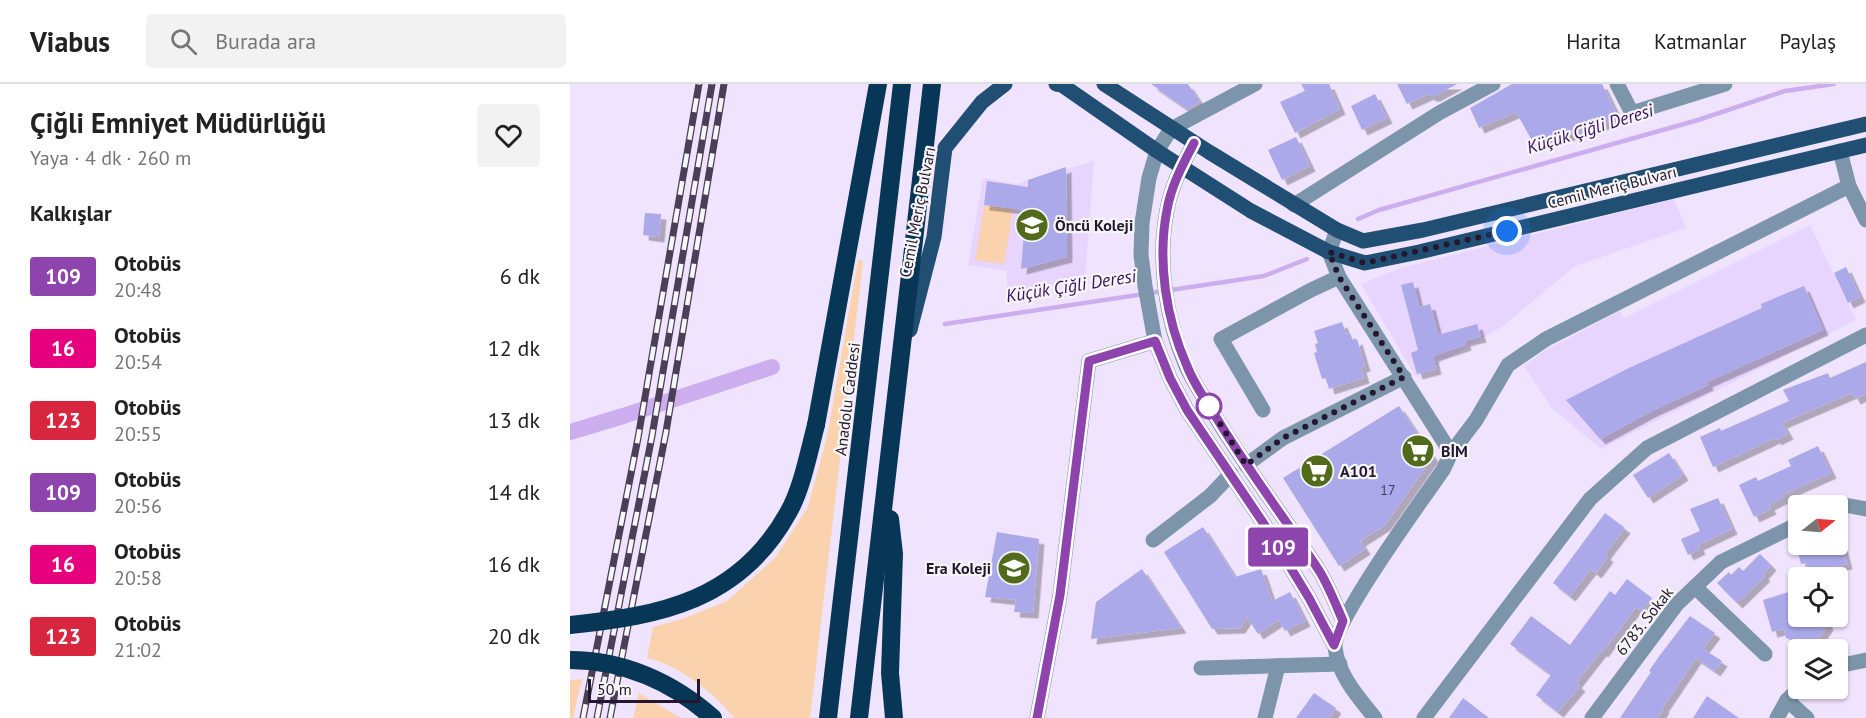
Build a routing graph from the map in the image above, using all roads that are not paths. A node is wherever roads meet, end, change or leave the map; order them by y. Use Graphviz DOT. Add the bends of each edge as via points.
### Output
graph roads {
  1 [pos="879,84"];
  2 [pos="902,84"];
  3 [pos="932,84"];
  4 [pos="1005,84"];
  5 [pos="1056,84"];
  6 [pos="1104,84"];
  7 [pos="1255,84"];
  8 [pos="1492,84"];
  9 [pos="1617,84"];
  10 [pos="1725,84"];
  11 [pos="1866,124"];
  12 [pos="1171,129"];
  13 [pos="1194,143"];
  14 [pos="1866,145"];
  15 [pos="1157,151"];
  16 [pos="1840,151"];
  17 [pos="1182,166"];
  18 [pos="1849,186"];
  19 [pos="1294,205"];
  20 [pos="1866,220"];
  21 [pos="1337,230"];
  22 [pos="1329,252"];
  23 [pos="1339,277"];
  24 [pos="1866,335"];
  25 [pos="1155,341"];
  26 [pos="900,368"];
  27 [pos="1404,377"];
  28 [pos="1263,410"];
  29 [pos="1451,453"];
  30 [pos="1246,465"];
  31 [pos="1231,474"];
  32 [pos="886,487"];
  33 [pos="1848,506"];
  34 [pos="1866,509"];
  35 [pos="1788,529"];
  36 [pos="1153,540"];
  37 [pos="1695,587"];
  38 [pos="1343,621"];
  39 [pos="570,625"];
  40 [pos="1334,645"];
  41 [pos="1765,654"];
  42 [pos="570,660"];
  43 [pos="1866,660"];
  44 [pos="1340,664"];
  45 [pos="1848,664"];
  46 [pos="1278,666"];
  47 [pos="1201,668"];
  48 [pos="1787,699"];
  49 [pos="712,718"];
  50 [pos="828,718"];
  51 [pos="859,718"];
  52 [pos="894,718"];
  53 [pos="1037,718"];
  54 [pos="1265,718"];
  55 [pos="1375,718"];
  56 [pos="1424,718"];
  57 [pos="1592,718"];
  58 [pos="1778,718"];
  59 [pos="1807,718"];
  1 -- 39 [label="highway, bridge" via="816,425 789,511 770,540 719,587 689,602 649,614"];
  2 -- 50 [label="highway, Anadolu Caddesi"];
  3 -- 26 [label="highway"];
  4 -- 26 [label="main road, Cemil Meriç Bulvarı" via="982,102 945,148 934,237"];
  5 -- 15 [label="main road, Cemil Meriç Bulvarı"];
  6 -- 12 [label="main road, Cemil Meriç Bulvarı"];
  7 -- 12 [label="street"];
  8 -- 19 [label="street" via="1439,112"];
  9 -- 10 [label="street" via="1632,113"];
  11 -- 21 [label="main road, Cemil Meriç Bulvarı" via="1423,230 1363,241"];
  12 -- 13 [label="main road, Cemil Meriç Bulvarı"];
  12 -- 15 [label="street"];
  13 -- 17 [label="street"];
  13 -- 19 [label="main road, Cemil Meriç Bulvarı"];
  14 -- 16 [label="main road, Cemil Meriç Bulvarı"];
  15 -- 17 [label="main road, Cemil Meriç Bulvarı"];
  15 -- 25 [label="street" via="1142,224 1143,271"];
  16 -- 18 [label="street"];
  16 -- 22 [label="main road, Cemil Meriç Bulvarı" via="1365,263"];
  17 -- 22 [label="main road, Cemil Meriç Bulvarı" via="1251,211"];
  17 -- 30 [label="street" via="1167,210 1164,267 1170,314 1187,368"];
  18 -- 20 [label="street"];
  18 -- 29 [label="street" via="1546,339 1508,365 1476,420"];
  19 -- 21 [label="main road, Cemil Meriç Bulvarı"];
  21 -- 22 [label="street"];
  22 -- 23 [label="street"];
  23 -- 27 [label="street"];
  23 -- 28 [label="street" via="1221,339"];
  24 -- 56 [label="street" via="1647,448 1590,499"];
  25 -- 31 [label="street" via="1187,410"];
  25 -- 53 [label="street" via="1089,361 1060,595"];
  26 -- 32 [label="highway"];
  27 -- 29 [label="street"];
  27 -- 30 [label="street" via="1283,438"];
  29 -- 38 [label="street"];
  30 -- 38 [label="street" via="1321,574"];
  31 -- 36 [label="street"];
  31 -- 40 [label="street"];
  32 -- 51 [label="highway"];
  32 -- 52 [label="highway" via="894,554 890,673"];
  33 -- 34 [label="street"];
  35 -- 37 [label="street, 6783. Sokak" via="1721,562"];
  37 -- 41 [label="street"];
  37 -- 57 [label="street, 6783. Sokak" via="1677,604"];
  38 -- 40 [label="street"];
  40 -- 44 [label="street"];
  42 -- 49 [label="highway, bridge" via="628,669 666,683"];
  43 -- 45 [label="street"];
  44 -- 46 [label="street"];
  44 -- 55 [label="street" via="1345,680"];
  46 -- 47 [label="street"];
  46 -- 54 [label="street"];
  48 -- 58 [label="street"];
  48 -- 59 [label="street"];
}
